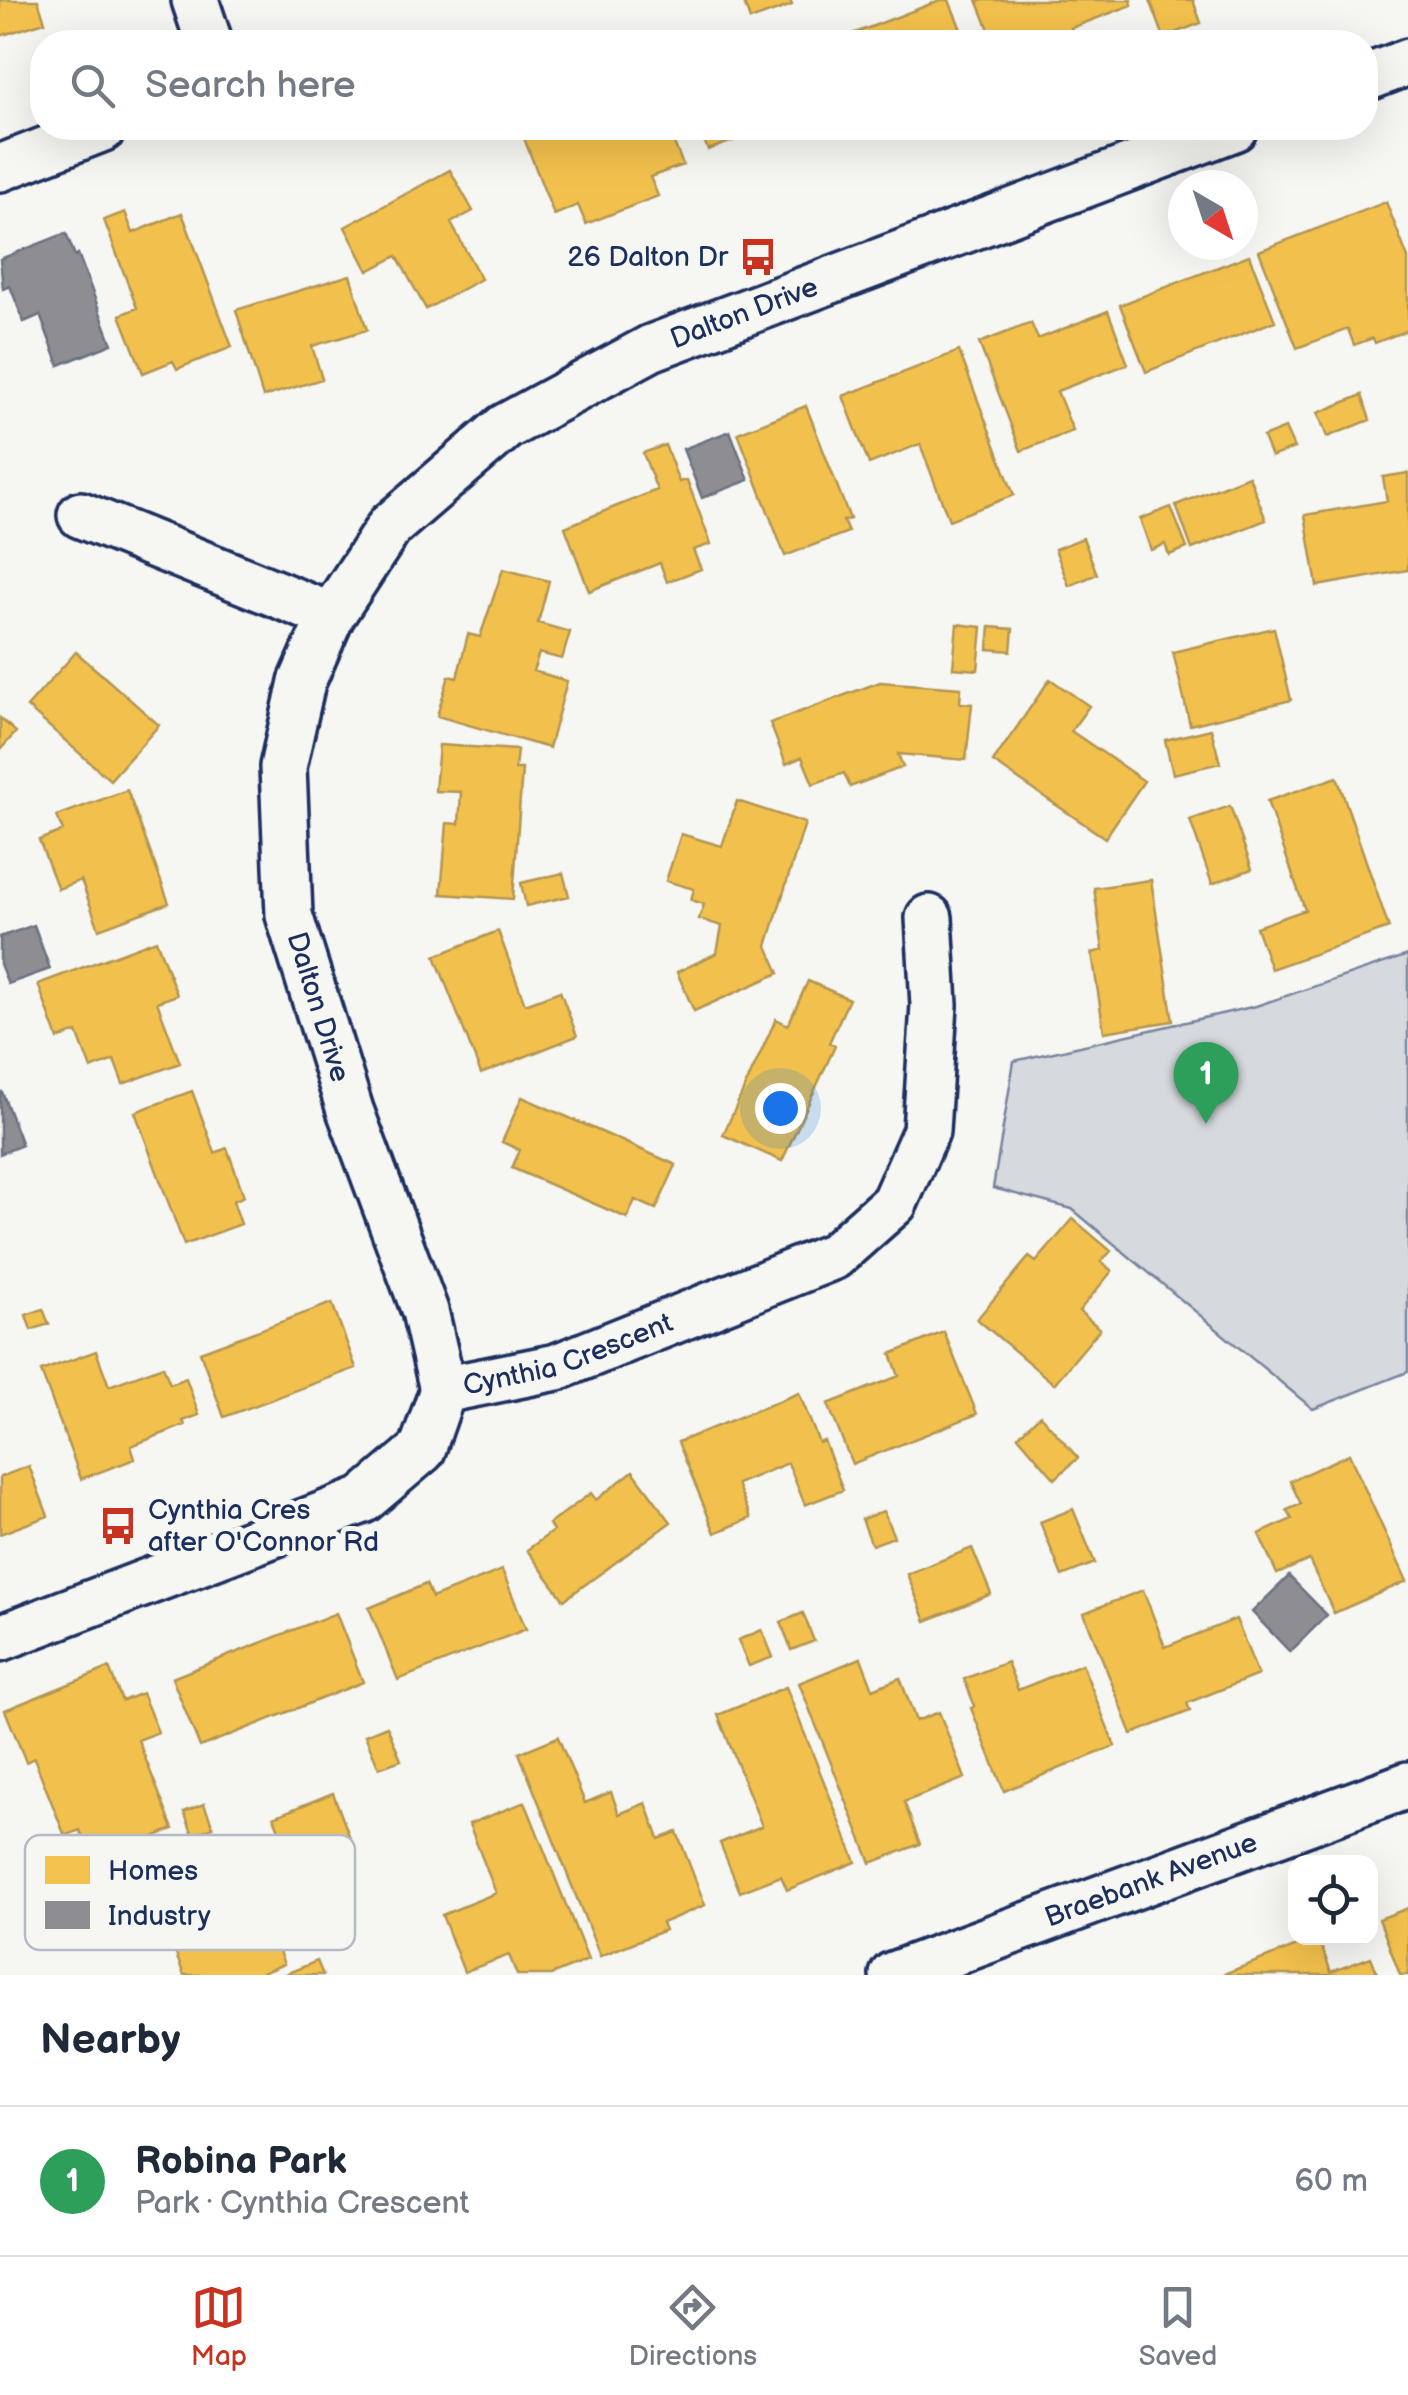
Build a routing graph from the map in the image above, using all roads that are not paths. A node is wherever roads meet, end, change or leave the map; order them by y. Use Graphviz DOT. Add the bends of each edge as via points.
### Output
graph roads {
  1 [pos="195,0"];
  2 [pos="205,30"];
  3 [pos="1408,62"];
  4 [pos="1378,73"];
  5 [pos="72,140"];
  6 [pos="1202,140"];
  7 [pos="0,168"];
  8 [pos="81,515"];
  9 [pos="331,616"];
  10 [pos="929,918"];
  11 [pos="442,1390"];
  12 [pos="0,1638"];
  13 [pos="1408,1785"];
  14 [pos="893,1975"];
  1 -- 2 [label="street"];
  3 -- 4 [label="street"];
  5 -- 7 [label="street"];
  6 -- 9 [label="street, Dalton Drive" via="651,348 506,426 390,526"];
  8 -- 9 [label="street"];
  9 -- 11 [label="street, Dalton Drive" via="302,682 283,768 289,915 350,1110 424,1312"];
  10 -- 11 [label="street, Cynthia Crescent" via="934,1005 926,1132 894,1204 834,1256 557,1367"];
  11 -- 12 [label="street, Cynthia Crescent" via="422,1450 363,1500"];
  13 -- 14 [label="street, Braebank Avenue"];
}
